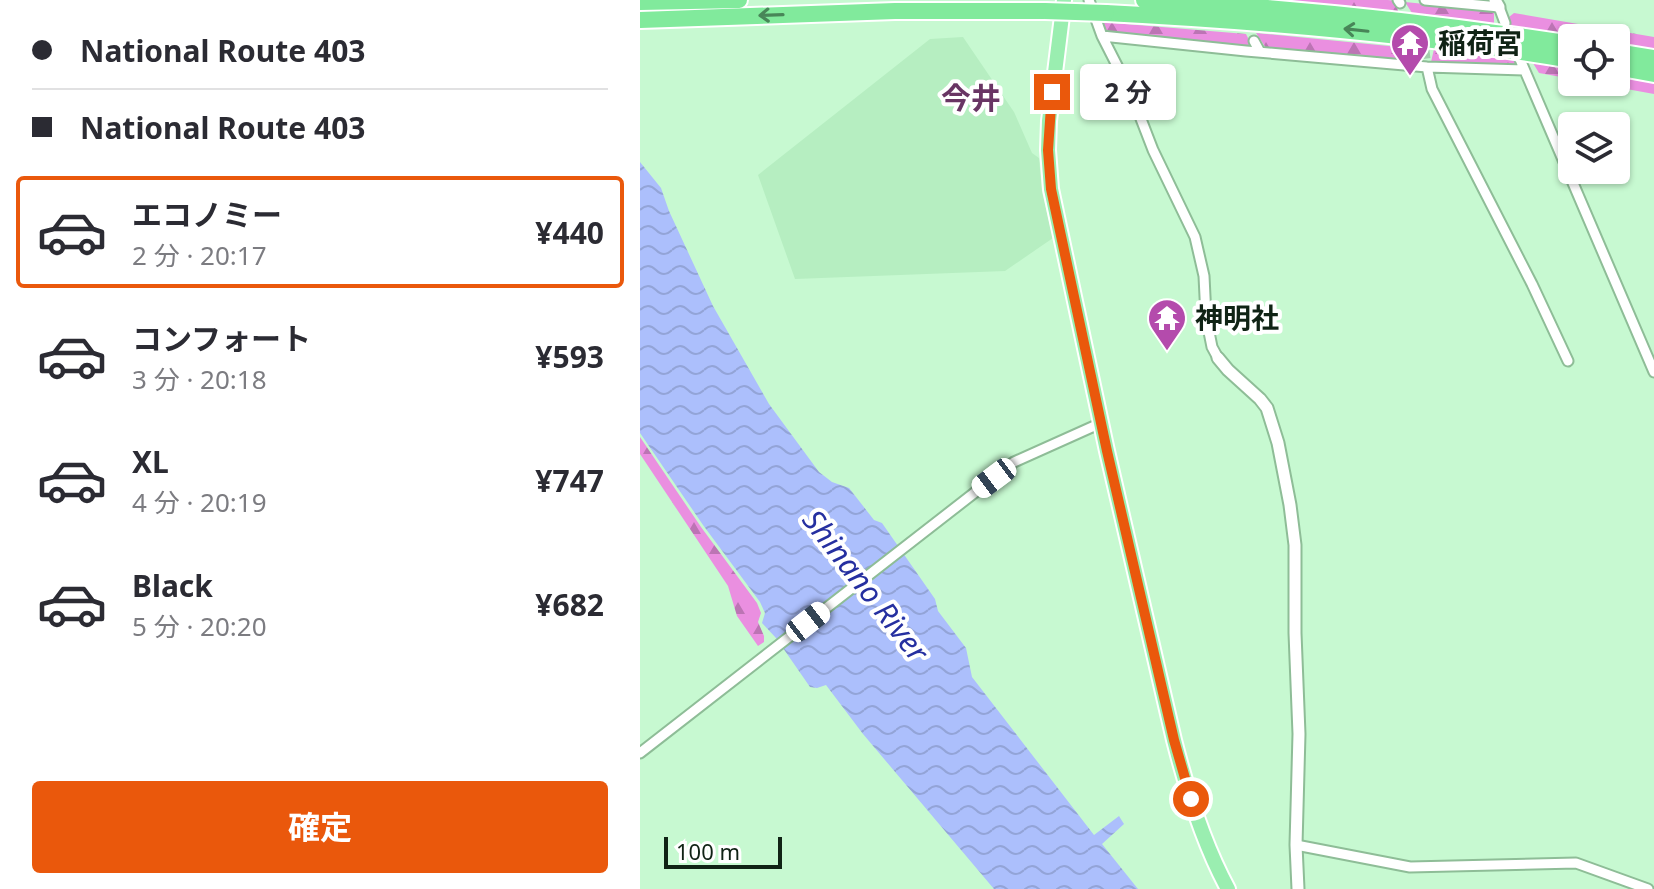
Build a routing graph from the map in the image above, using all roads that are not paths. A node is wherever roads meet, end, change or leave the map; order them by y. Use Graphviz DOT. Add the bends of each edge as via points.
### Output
graph roads {
  1 [pos="739,0"];
  2 [pos="1064,0"];
  3 [pos="1089,0"];
  4 [pos="1144,0"];
  5 [pos="1425,0"];
  6 [pos="640,2"];
  7 [pos="1497,4"];
  8 [pos="641,20"];
  9 [pos="1505,23"];
  10 [pos="1102,36"];
  11 [pos="1254,41"];
  12 [pos="1558,42"];
  13 [pos="1260,52"];
  14 [pos="1630,54"];
  15 [pos="1519,57"];
  16 [pos="1558,58"];
  17 [pos="1654,58"];
  18 [pos="1427,67"];
  19 [pos="1524,70"];
  20 [pos="1630,70"];
  21 [pos="1654,74"];
  22 [pos="1218,358"];
  23 [pos="1568,361"];
  24 [pos="1654,372"];
  25 [pos="1101,423"];
  26 [pos="640,753"];
  27 [pos="1296,845"];
  28 [pos="1228,889"];
  29 [pos="1298,889"];
  30 [pos="1648,889"];
  1 -- 6 [label="highway"];
  2 -- 25 [label="highway" via="1049,121 1051,189"];
  3 -- 10 [label="street"];
  4 -- 12 [label="highway" via="1344,14"];
  5 -- 7 [label="street"];
  7 -- 9 [label="street"];
  16 -- 8 [label="highway, one-way, bridge" via="1345,29 1106,13 881,12"];
  10 -- 13 [label="street"];
  10 -- 22 [label="street" via="1195,237 1206,317"];
  11 -- 13 [label="street"];
  13 -- 18 [label="street"];
  14 -- 17 [label="highway"];
  15 -- 19 [label="street"];
  18 -- 19 [label="street"];
  18 -- 23 [label="street" via="1432,89"];
  19 -- 24 [label="street"];
  20 -- 21 [label="highway"];
  22 -- 27 [label="street" via="1267,408 1290,505 1299,734"];
  25 -- 26 [label="street" via="1014,462"];
  25 -- 28 [label="highway" via="1182,769 1211,858"];
  27 -- 29 [label="street"];
  27 -- 30 [label="street" via="1410,867 1576,863"];
}
